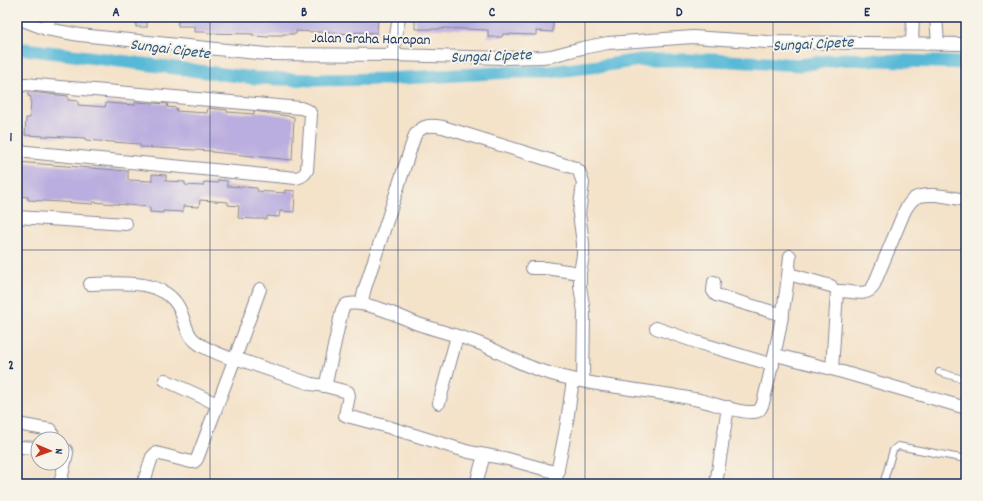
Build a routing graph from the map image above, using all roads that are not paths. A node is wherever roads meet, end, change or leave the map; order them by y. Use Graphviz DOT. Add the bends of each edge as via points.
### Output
graph roads {
  1 [pos="50,17"];
  2 [pos="399,17"];
  3 [pos="913,17"];
  4 [pos="936,17"];
  5 [pos="17,18"];
  6 [pos="46,29"];
  7 [pos="912,43"];
  8 [pos="938,44"];
  9 [pos="966,44"];
  10 [pos="393,55"];
  11 [pos="17,88"];
  12 [pos="17,151"];
  13 [pos="966,200"];
  14 [pos="17,217"];
  15 [pos="126,224"];
  16 [pos="790,256"];
  17 [pos="532,268"];
  18 [pos="580,272"];
  19 [pos="789,274"];
  20 [pos="714,282"];
  21 [pos="90,284"];
  22 [pos="831,286"];
  23 [pos="260,289"];
  24 [pos="361,304"];
  25 [pos="783,315"];
  26 [pos="656,328"];
  27 [pos="457,336"];
  28 [pos="235,359"];
  29 [pos="774,360"];
  30 [pos="832,369"];
  31 [pos="939,372"];
  32 [pos="165,380"];
  33 [pos="966,380"];
  34 [pos="578,381"];
  35 [pos="324,386"];
  36 [pos="439,403"];
  37 [pos="217,404"];
  38 [pos="728,407"];
  39 [pos="966,408"];
  40 [pos="17,424"];
  41 [pos="51,431"];
  42 [pos="17,447"];
  43 [pos="30,448"];
  44 [pos="484,455"];
  45 [pos="966,459"];
  46 [pos="63,471"];
  47 [pos="556,478"];
  48 [pos="60,484"];
  49 [pos="143,484"];
  50 [pos="476,484"];
  51 [pos="716,484"];
  52 [pos="883,484"];
  1 -- 6 [label="street"];
  2 -- 10 [label="street"];
  3 -- 7 [label="street"];
  4 -- 8 [label="street"];
  5 -- 6 [label="street, Jalan Graha Harapan"];
  6 -- 10 [label="street, Jalan Graha Harapan" via="80,35 266,54"];
  7 -- 8 [label="street, Jalan Graha Harapan"];
  7 -- 10 [label="street, Jalan Graha Harapan" via="767,42 693,37 608,43 542,57"];
  8 -- 9 [label="street, Jalan Graha Harapan"];
  11 -- 12 [label="street" via="25,84 301,108 309,111 311,116 307,170 296,178"];
  13 -- 30 [label="street" via="937,195 916,197 909,202 905,210 870,292 866,294 837,291"];
  14 -- 15 [label="street"];
  16 -- 19 [label="street"];
  17 -- 18 [label="street"];
  18 -- 24 [label="street" via="583,243 579,214 583,183 579,171 567,165 433,125 424,127 415,135"];
  18 -- 34 [label="street" via="584,312"];
  19 -- 22 [label="street"];
  19 -- 25 [label="street"];
  20 -- 25 [label="street" via="713,291 716,295"];
  21 -- 28 [label="street" via="133,283 157,288 178,305 192,338 203,346"];
  23 -- 28 [label="street"];
  24 -- 27 [label="street"];
  24 -- 35 [label="street" via="348,304 342,310"];
  25 -- 29 [label="street"];
  26 -- 29 [label="street" via="696,342"];
  27 -- 34 [label="street" via="541,371"];
  27 -- 36 [label="street"];
  28 -- 35 [label="street"];
  28 -- 37 [label="street"];
  29 -- 30 [label="street"];
  29 -- 38 [label="street" via="760,411"];
  30 -- 39 [label="street"];
  31 -- 33 [label="lane"];
  32 -- 37 [label="street"];
  34 -- 38 [label="street" via="695,399"];
  34 -- 47 [label="street"];
  35 -- 44 [label="street" via="348,392 350,396 345,415 347,416"];
  37 -- 49 [label="street" via="196,461 156,454 152,457"];
  38 -- 51 [label="street"];
  40 -- 41 [label="street"];
  42 -- 43 [label="street"];
  44 -- 47 [label="street" via="508,459"];
  44 -- 50 [label="street"];
  45 -- 52 [label="lane" via="898,446 893,450"];
  46 -- 48 [label="street"];
}
